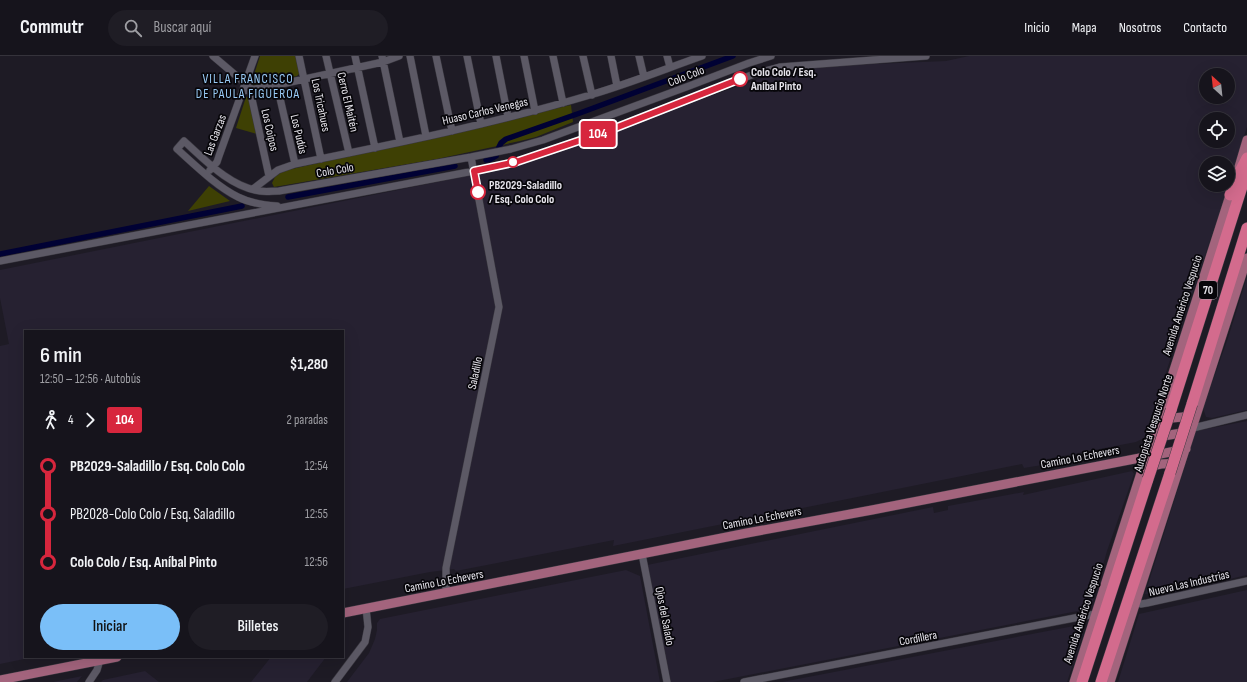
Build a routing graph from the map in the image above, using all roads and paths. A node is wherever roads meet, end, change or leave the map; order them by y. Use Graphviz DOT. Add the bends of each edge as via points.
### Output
graph roads {
  1 [pos="213,56"];
  2 [pos="255,56"];
  3 [pos="299,56"];
  4 [pos="326,56"];
  5 [pos="355,56"];
  6 [pos="399,56"];
  7 [pos="410,56"];
  8 [pos="436,56"];
  9 [pos="467,56"];
  10 [pos="496,56"];
  11 [pos="524,56"];
  12 [pos="553,56"];
  13 [pos="583,56"];
  14 [pos="611,56"];
  15 [pos="639,56"];
  16 [pos="667,56"];
  17 [pos="702,56"];
  18 [pos="771,56"];
  19 [pos="926,56"];
  20 [pos="867,58"];
  21 [pos="383,59"];
  22 [pos="858,59"];
  23 [pos="670,67"];
  24 [pos="357,68"];
  25 [pos="330,74"];
  26 [pos="644,77"];
  27 [pos="304,79"];
  28 [pos="277,85"];
  29 [pos="617,86"];
  30 [pos="249,89"];
  31 [pos="592,95"];
  32 [pos="563,103"];
  33 [pos="535,111"];
  34 [pos="608,116"];
  35 [pos="508,117"];
  36 [pos="599,120"];
  37 [pos="481,124"];
  38 [pos="613,129"];
  39 [pos="452,131"];
  40 [pos="603,133"];
  41 [pos="426,136"];
  42 [pos="1247,140"];
  43 [pos="400,142"];
  44 [pos="375,148"];
  45 [pos="349,153"];
  46 [pos="471,157"];
  47 [pos="1247,158"];
  48 [pos="321,159"];
  49 [pos="295,164"];
  50 [pos="213,167"];
  51 [pos="474,171"];
  52 [pos="1247,171"];
  53 [pos="206,174"];
  54 [pos="269,176"];
  55 [pos="253,189"];
  56 [pos="272,191"];
  57 [pos="1230,195"];
  58 [pos="247,201"];
  59 [pos="290,206"];
  60 [pos="248,214"];
  61 [pos="1247,228"];
  62 [pos="1247,258"];
  63 [pos="0,261"];
  64 [pos="1195,408"];
  65 [pos="1247,415"];
  66 [pos="1158,420"];
  67 [pos="1209,423"];
  68 [pos="1192,429"];
  69 [pos="1152,438"];
  70 [pos="1186,449"];
  71 [pos="1146,457"];
  72 [pos="1130,460"];
  73 [pos="1181,463"];
  74 [pos="1142,470"];
  75 [pos="642,554"];
  76 [pos="1247,581"];
  77 [pos="446,593"];
  78 [pos="1136,602"];
  79 [pos="366,608"];
  80 [pos="344,613"];
  81 [pos="1095,614"];
  82 [pos="111,658"];
  83 [pos="100,660"];
  84 [pos="0,680"];
  85 [pos="89,682"];
  86 [pos="335,682"];
  87 [pos="667,682"];
  88 [pos="744,682"];
  89 [pos="1074,682"];
  90 [pos="1082,682"];
  91 [pos="1101,682"];
  92 [pos="1110,682"];
  1 -- 30 [label="street"];
  2 -- 30 [label="street, Las Garzas"];
  3 -- 27 [label="street, Los Tricahues"];
  4 -- 25 [label="street, Cerro El Maitén"];
  5 -- 24 [label="street"];
  6 -- 21 [label="street"];
  7 -- 41 [label="street"];
  8 -- 39 [label="street"];
  9 -- 37 [label="street"];
  10 -- 35 [label="street"];
  11 -- 33 [label="street"];
  12 -- 32 [label="street"];
  13 -- 31 [label="street"];
  14 -- 29 [label="street"];
  15 -- 26 [label="street"];
  16 -- 23 [label="street"];
  17 -- 23 [label="street, Huaso Carlos Venegas"];
  18 -- 34 [label="street, Colo Colo"];
  19 -- 20 [label="street, Colo Colo"];
  20 -- 22 [label="street, Colo Colo"];
  21 -- 24 [label="street"];
  21 -- 43 [label="street"];
  22 -- 38 [label="street, Colo Colo" via="780,67 754,74"];
  23 -- 26 [label="street, Huaso Carlos Venegas"];
  24 -- 25 [label="street"];
  24 -- 44 [label="street"];
  25 -- 27 [label="street"];
  25 -- 45 [label="street, Cerro El Maitén"];
  26 -- 29 [label="street, Huaso Carlos Venegas"];
  27 -- 28 [label="street"];
  27 -- 48 [label="street, Los Tricahues"];
  28 -- 30 [label="street"];
  28 -- 49 [label="street, Los Pudús"];
  29 -- 31 [label="street, Huaso Carlos Venegas"];
  30 -- 50 [label="street, Las Garzas"];
  30 -- 54 [label="street, Los Coipos"];
  31 -- 32 [label="street, Huaso Carlos Venegas"];
  32 -- 33 [label="street, Huaso Carlos Venegas"];
  33 -- 35 [label="street, Huaso Carlos Venegas"];
  34 -- 36 [label="street, Colo Colo"];
  34 -- 38 [label="street"];
  35 -- 37 [label="street, Huaso Carlos Venegas"];
  36 -- 40 [label="street"];
  36 -- 46 [label="street, Colo Colo" via="543,140"];
  37 -- 39 [label="street, Huaso Carlos Venegas"];
  38 -- 40 [label="street, Colo Colo"];
  39 -- 41 [label="street, Huaso Carlos Venegas"];
  40 -- 51 [label="street, Colo Colo" via="516,162"];
  41 -- 43 [label="street, Huaso Carlos Venegas"];
  42 -- 57 [label="main road, Avenida Américo Vespucio"];
  43 -- 44 [label="street, Huaso Carlos Venegas"];
  44 -- 45 [label="street, Huaso Carlos Venegas"];
  45 -- 48 [label="street, Huaso Carlos Venegas"];
  46 -- 51 [label="street, Saladillo"];
  46 -- 56 [label="street, Colo Colo"];
  47 -- 57 [label="highway"];
  48 -- 49 [label="street, Huaso Carlos Venegas"];
  49 -- 54 [label="street, Huaso Carlos Venegas"];
  50 -- 53 [label="street, Las Garzas"];
  50 -- 53 [label="street, Colo Colo" via="184,141 176,149"];
  50 -- 55 [label="street, Colo Colo" via="231,180"];
  51 -- 59 [label="street, Colo Colo"];
  51 -- 77 [label="street, Saladillo" via="500,307 446,568"];
  52 -- 90 [label="highway, Autopista Vespucio Norte / 70, bridge"];
  53 -- 58 [label="street, Colo Colo" via="228,192"];
  54 -- 55 [label="street, Huaso Carlos Venegas"];
  54 -- 56 [label="street" via="267,182"];
  55 -- 56 [label="street, Colo Colo"];
  57 -- 66 [label="main road, Avenida Américo Vespucio"];
  58 -- 59 [label="street, Colo Colo"];
  58 -- 60 [label="street"];
  59 -- 60 [label="street, Colo Colo"];
  60 -- 63 [label="street, Colo Colo"];
  61 -- 64 [label="highway, 70"];
  62 -- 64 [label="main road"];
  64 -- 66 [label="main road" via="1183,417"];
  64 -- 67 [label="street" via="1202,419"];
  64 -- 68 [label="main road"];
  64 -- 91 [label="highway, 70, bridge" via="1170,473"];
  65 -- 67 [label="street"];
  66 -- 69 [label="main road, Avenida Américo Vespucio"];
  67 -- 68 [label="street"];
  68 -- 69 [label="main road"];
  68 -- 70 [label="main road"];
  69 -- 71 [label="main road, Avenida Américo Vespucio"];
  70 -- 71 [label="main road, Camino Lo Echevers"];
  70 -- 73 [label="main road"];
  71 -- 72 [label="main road, Camino Lo Echevers"];
  71 -- 74 [label="main road, Avenida Américo Vespucio"];
  72 -- 74 [label="main road"];
  72 -- 75 [label="main road, Camino Lo Echevers"];
  73 -- 74 [label="main road" via="1161,464"];
  73 -- 78 [label="main road"];
  74 -- 81 [label="main road, Avenida Américo Vespucio"];
  75 -- 77 [label="main road, Camino Lo Echevers"];
  75 -- 87 [label="street, Ojos del Salado"];
  76 -- 78 [label="street, Nueva Las Industrias" via="1147,604"];
  77 -- 79 [label="main road, Camino Lo Echevers"];
  78 -- 92 [label="main road"];
  79 -- 80 [label="main road, Camino Lo Echevers"];
  79 -- 86 [label="street" via="368,627 365,642"];
  81 -- 88 [label="street, Cordillera"];
  81 -- 89 [label="main road, Avenida Américo Vespucio"];
  82 -- 83 [label="main road"];
  83 -- 84 [label="main road"];
  83 -- 85 [label="street"];
}
